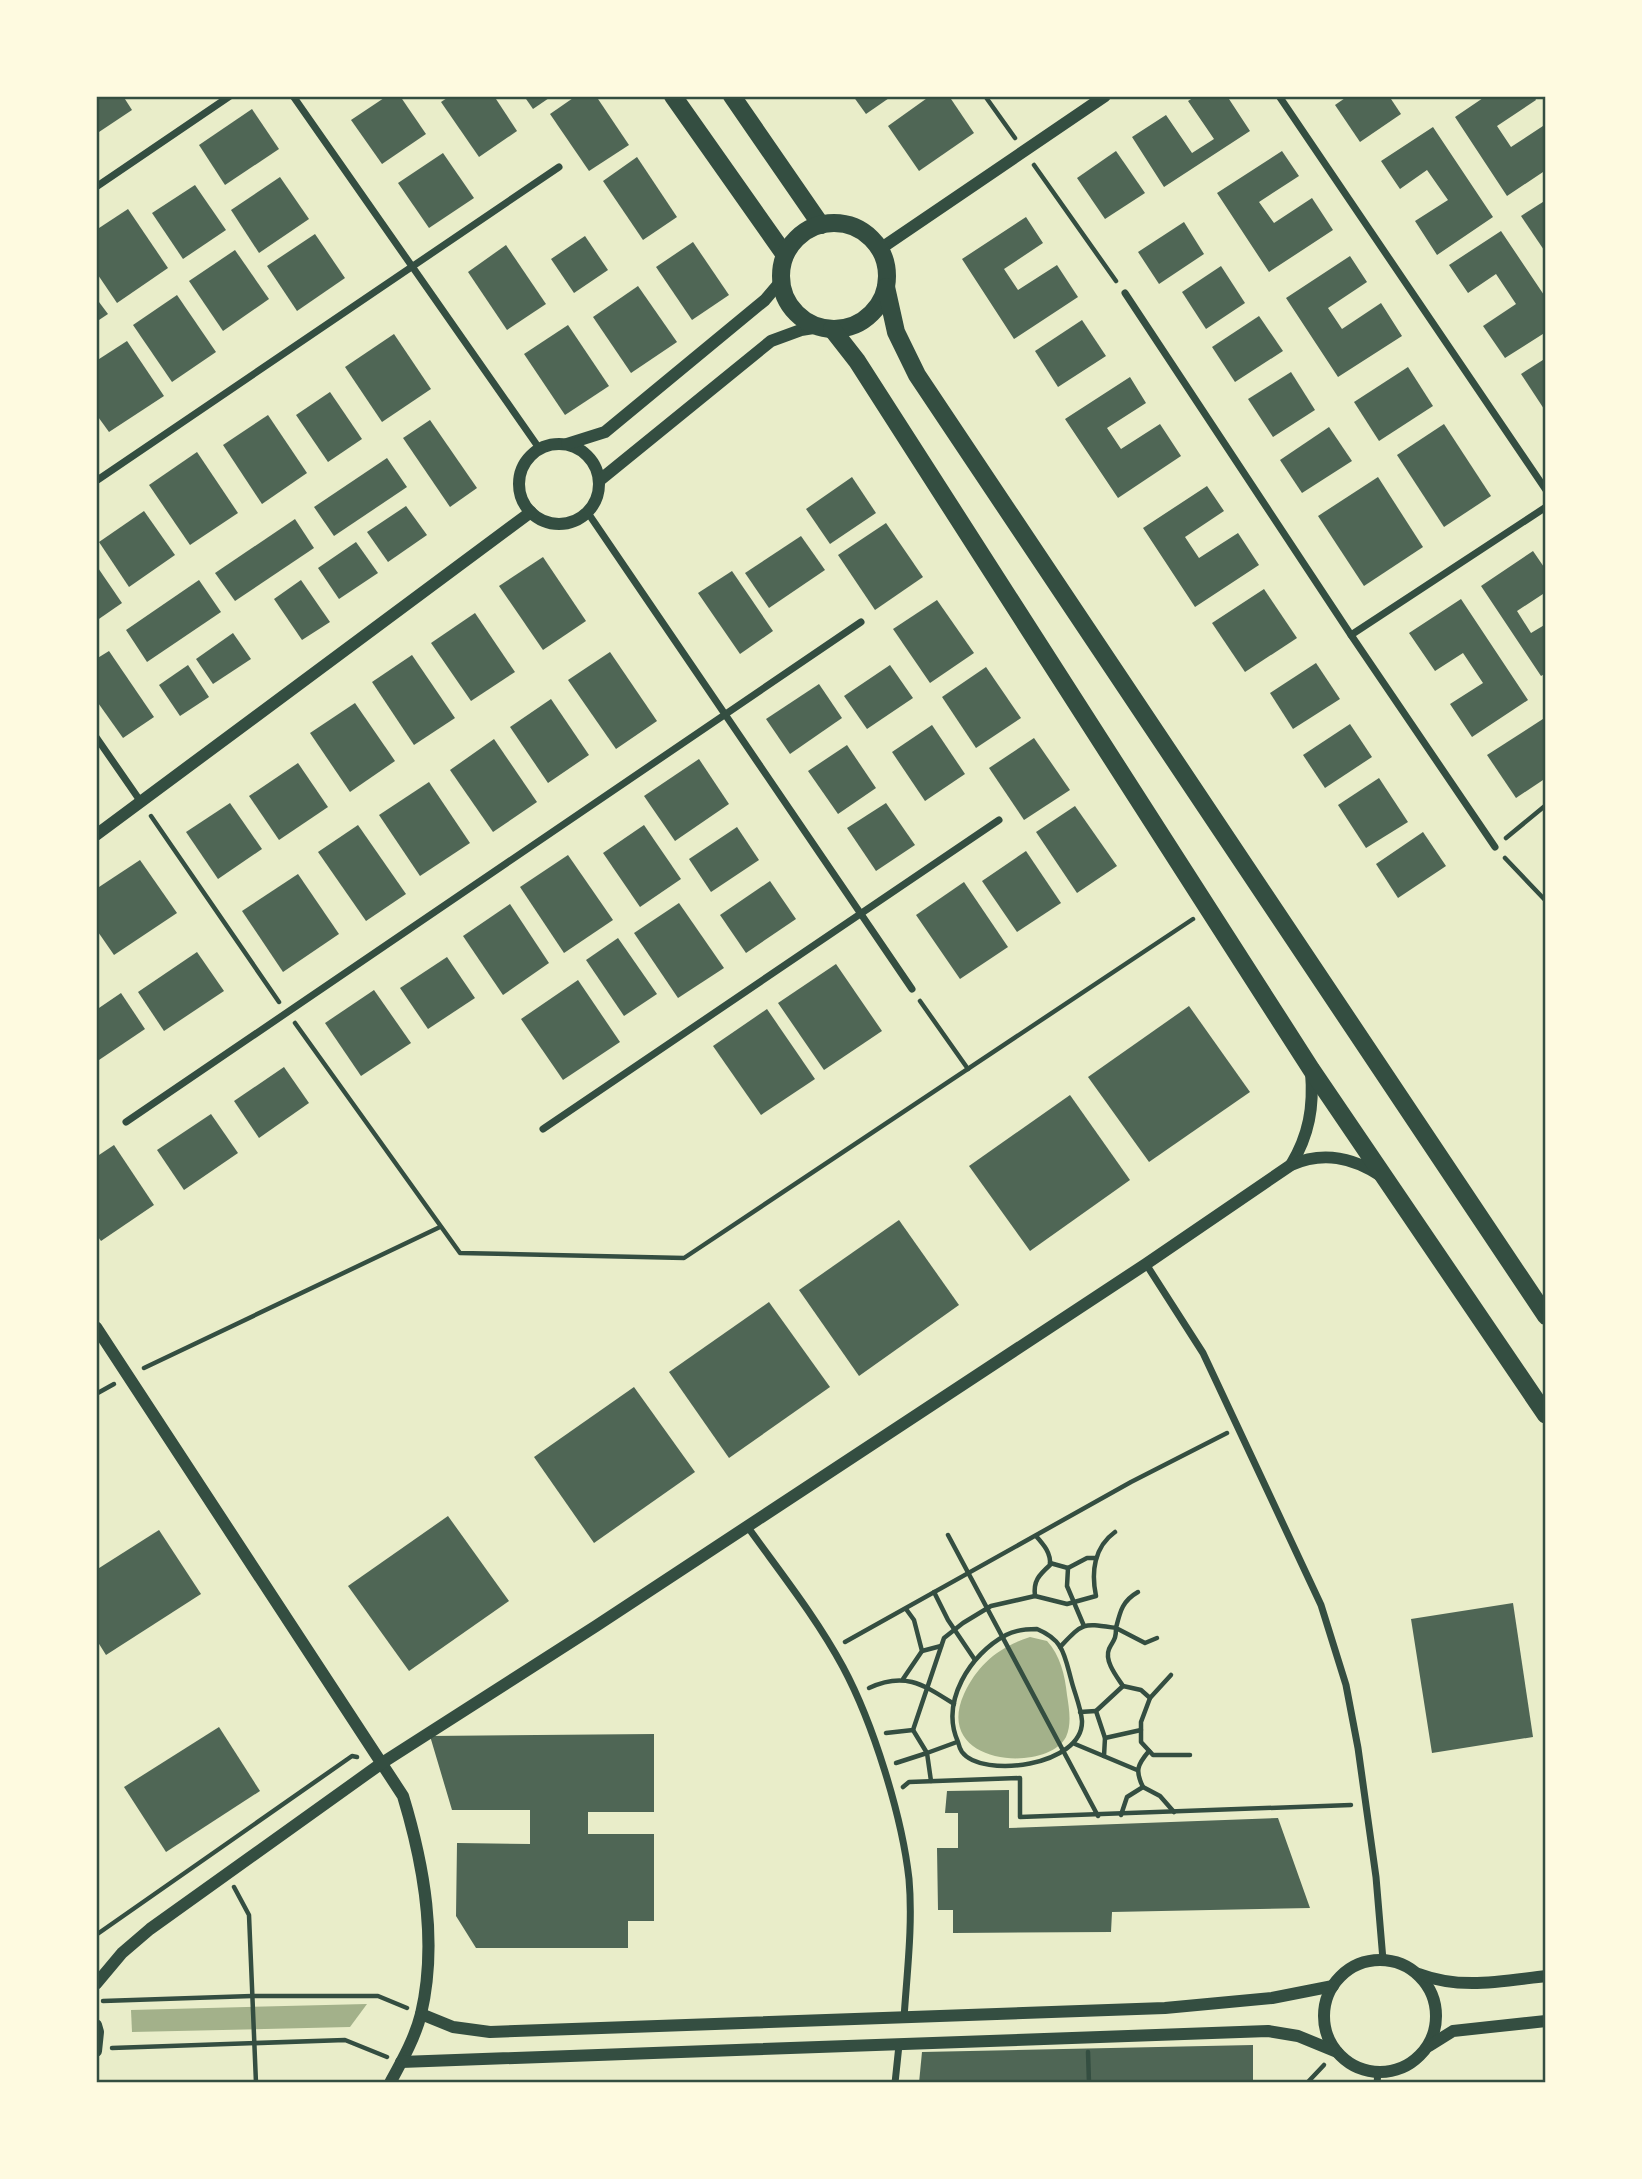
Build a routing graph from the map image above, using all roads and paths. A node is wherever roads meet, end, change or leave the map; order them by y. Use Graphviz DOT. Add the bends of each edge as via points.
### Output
graph roads {
  1 [pos="230,96"];
  2 [pos="293,96"];
  3 [pos="673,96"];
  4 [pos="732,96"];
  5 [pos="985,96"];
  6 [pos="1105,96"];
  7 [pos="1279,96"];
  8 [pos="1024,151"];
  9 [pos="559,167"];
  10 [pos="96,187"];
  11 [pos="821,225"];
  12 [pos="880,249"];
  13 [pos="785,255"];
  14 [pos="412,267"];
  15 [pos="781,281"];
  16 [pos="886,287"];
  17 [pos="1125,293"];
  18 [pos="826,328"];
  19 [pos="567,444"];
  20 [pos="540,448"];
  21 [pos="600,480"];
  22 [pos="96,481"];
  23 [pos="1546,490"];
  24 [pos="1546,507"];
  25 [pos="531,512"];
  26 [pos="588,513"];
  27 [pos="861,622"];
  28 [pos="1351,635"];
  29 [pos="725,715"];
  30 [pos="96,737"];
  31 [pos="141,802"];
  32 [pos="1546,805"];
  33 [pos="999,820"];
  34 [pos="96,835"];
  35 [pos="1495,847"];
  36 [pos="1546,901"];
  37 [pos="860,914"];
  38 [pos="912,989"];
  39 [pos="968,1069"];
  40 [pos="1311,1069"];
  41 [pos="126,1122"];
  42 [pos="542,1129"];
  43 [pos="1291,1165"];
  44 [pos="1382,1176"];
  45 [pos="440,1227"];
  46 [pos="1146,1264"];
  47 [pos="1546,1316"];
  48 [pos="96,1327"];
  49 [pos="128,1376"];
  50 [pos="96,1394"];
  51 [pos="1546,1415"];
  52 [pos="1238,1427"];
  53 [pos="747,1525"];
  54 [pos="1115,1532"];
  55 [pos="948,1535"];
  56 [pos="1036,1536"];
  57 [pos="1096,1559"];
  58 [pos="1050,1563"];
  59 [pos="1068,1568"];
  60 [pos="968,1573"];
  61 [pos="934,1592"];
  62 [pos="1138,1592"];
  63 [pos="1035,1597"];
  64 [pos="1074,1602"];
  65 [pos="906,1609"];
  66 [pos="988,1609"];
  67 [pos="1084,1626"];
  68 [pos="1116,1628"];
  69 [pos="955,1630"];
  70 [pos="1003,1637"];
  71 [pos="1157,1638"];
  72 [pos="848,1641"];
  73 [pos="941,1646"];
  74 [pos="1060,1647"];
  75 [pos="922,1651"];
  76 [pos="975,1660"];
  77 [pos="1171,1675"];
  78 [pos="903,1679"];
  79 [pos="926,1686"];
  80 [pos="1124,1686"];
  81 [pos="856,1695"];
  82 [pos="1150,1698"];
  83 [pos="954,1704"];
  84 [pos="1096,1711"];
  85 [pos="1080,1712"];
  86 [pos="913,1730"];
  87 [pos="1141,1730"];
  88 [pos="872,1735"];
  89 [pos="1105,1738"];
  90 [pos="957,1742"];
  91 [pos="1076,1744"];
  92 [pos="1064,1751"];
  93 [pos="1149,1751"];
  94 [pos="927,1754"];
  95 [pos="1191,1755"];
  96 [pos="1104,1756"];
  97 [pos="382,1763"];
  98 [pos="1019,1766"];
  99 [pos="882,1768"];
  100 [pos="1137,1770"];
  101 [pos="1020,1779"];
  102 [pos="931,1781"];
  103 [pos="1143,1787"];
  104 [pos="891,1798"];
  105 [pos="1341,1806"];
  106 [pos="1174,1812"];
  107 [pos="1121,1815"];
  108 [pos="1098,1816"];
  109 [pos="226,1874"];
  110 [pos="96,1935"];
  111 [pos="1383,1960"];
  112 [pos="1414,1972"];
  113 [pos="1546,1976"];
  114 [pos="96,1984"];
  115 [pos="1333,1986"];
  116 [pos="252,1996"];
  117 [pos="96,2001"];
  118 [pos="421,2014"];
  119 [pos="904,2018"];
  120 [pos="1546,2021"];
  121 [pos="96,2025"];
  122 [pos="254,2043"];
  123 [pos="899,2045"];
  124 [pos="1088,2045"];
  125 [pos="1426,2048"];
  126 [pos="97,2050"];
  127 [pos="1337,2052"];
  128 [pos="401,2062"];
  129 [pos="1377,2077"];
  130 [pos="256,2083"];
  131 [pos="390,2083"];
  132 [pos="895,2083"];
  133 [pos="1088,2083"];
  1 -- 10 [label="street"];
  2 -- 14 [label="street"];
  3 -- 13 [label="main road"];
  4 -- 11 [label="main road"];
  5 -- 8 [label="path"];
  6 -- 8 [label="street"];
  7 -- 23 [label="street"];
  8 -- 12 [label="street"];
  8 -- 17 [label="path"];
  9 -- 14 [label="street"];
  11 -- 12 [label="main road" via="855,228"];
  11 -- 13 [label="main road" via="806,231"];
  12 -- 16 [label="main road" via="886,261"];
  13 -- 15 [label="main road"];
  14 -- 20 [label="street"];
  14 -- 22 [label="street"];
  15 -- 18 [label="main road" via="793,310 805,321"];
  15 -- 19 [label="street" via="765,300 606,432"];
  16 -- 18 [label="main road" via="873,313 861,322 847,328"];
  16 -- 47 [label="main road" via="896,332 917,375"];
  17 -- 28 [label="street"];
  18 -- 21 [label="street" via="801,330 771,341"];
  18 -- 40 [label="main road" via="857,361"];
  19 -- 20 [label="street"];
  19 -- 21 [label="street" via="589,456"];
  20 -- 25 [label="street" via="530,456 519,478 519,491"];
  21 -- 26 [label="street"];
  24 -- 28 [label="street"];
  25 -- 26 [label="street" via="541,520 565,524"];
  25 -- 31 [label="street"];
  26 -- 29 [label="street"];
  27 -- 29 [label="street"];
  28 -- 35 [label="street"];
  29 -- 37 [label="street"];
  29 -- 41 [label="street"];
  30 -- 31 [label="street"];
  31 -- 34 [label="street"];
  32 -- 35 [label="path"];
  33 -- 37 [label="street"];
  35 -- 36 [label="path"];
  37 -- 38 [label="street"];
  37 -- 42 [label="street"];
  38 -- 39 [label="path"];
  40 -- 43 [label="street" via="1309,1129"];
  40 -- 44 [label="main road"];
  43 -- 44 [label="street" via="1326,1156 1348,1159"];
  43 -- 46 [label="street"];
  44 -- 51 [label="main road"];
  45 -- 49 [label="path"];
  46 -- 52 [label="street" via="1203,1353"];
  46 -- 53 [label="street"];
  48 -- 49 [label="street"];
  49 -- 50 [label="path"];
  49 -- 97 [label="street"];
  52 -- 56 [label="path"];
  52 -- 111 [label="street" via="1321,1605 1346,1685 1376,1877"];
  53 -- 81 [label="street" via="812,1616"];
  53 -- 97 [label="street"];
  54 -- 57 [label="path"];
  55 -- 60 [label="path"];
  56 -- 58 [label="path" via="1046,1547"];
  56 -- 60 [label="path"];
  57 -- 59 [label="path" via="1087,1558"];
  57 -- 64 [label="path" via="1092,1578 1096,1596"];
  58 -- 59 [label="path"];
  58 -- 63 [label="path" via="1038,1576"];
  59 -- 64 [label="path" via="1067,1586"];
  60 -- 61 [label="path"];
  60 -- 66 [label="path"];
  61 -- 65 [label="path"];
  61 -- 69 [label="path"];
  62 -- 68 [label="path" via="1121,1607"];
  63 -- 64 [label="path"];
  63 -- 66 [label="path"];
  64 -- 67 [label="path"];
  65 -- 72 [label="path"];
  65 -- 75 [label="path" via="914,1620"];
  66 -- 69 [label="path"];
  66 -- 70 [label="path"];
  67 -- 68 [label="path"];
  67 -- 74 [label="path"];
  68 -- 71 [label="path" via="1145,1643"];
  68 -- 80 [label="path" via="1108,1660"];
  69 -- 73 [label="path"];
  69 -- 76 [label="path"];
  70 -- 74 [label="path" via="1037,1629 1052,1635"];
  70 -- 76 [label="path"];
  70 -- 92 [label="path"];
  73 -- 75 [label="path"];
  73 -- 79 [label="path"];
  74 -- 85 [label="path"];
  75 -- 78 [label="path"];
  76 -- 83 [label="path"];
  77 -- 82 [label="path"];
  78 -- 79 [label="path"];
  78 -- 81 [label="path"];
  79 -- 83 [label="path"];
  79 -- 86 [label="path"];
  80 -- 82 [label="path"];
  80 -- 84 [label="path"];
  81 -- 88 [label="street"];
  82 -- 87 [label="path"];
  83 -- 90 [label="path" via="951,1713"];
  84 -- 85 [label="path"];
  84 -- 89 [label="path"];
  85 -- 92 [label="path" via="1076,1739"];
  86 -- 88 [label="path"];
  86 -- 94 [label="path"];
  87 -- 89 [label="path"];
  87 -- 93 [label="path" via="1141,1742"];
  88 -- 99 [label="street"];
  89 -- 96 [label="path"];
  90 -- 94 [label="path"];
  90 -- 98 [label="path" via="962,1753 977,1763"];
  91 -- 96 [label="path"];
  92 -- 98 [label="path" via="1046,1761"];
  92 -- 108 [label="path"];
  93 -- 95 [label="path" via="1158,1757"];
  93 -- 100 [label="path"];
  94 -- 99 [label="path"];
  94 -- 102 [label="path"];
  96 -- 100 [label="path"];
  97 -- 109 [label="street"];
  97 -- 110 [label="path" via="352,1756"];
  97 -- 118 [label="street" via="402,1796 422,1870 427,1972"];
  98 -- 101 [label="path"];
  99 -- 104 [label="street"];
  100 -- 103 [label="path"];
  101 -- 102 [label="path"];
  101 -- 108 [label="path" via="1020,1817"];
  102 -- 104 [label="path" via="909,1782"];
  103 -- 106 [label="path" via="1160,1796"];
  103 -- 107 [label="path" via="1127,1797"];
  104 -- 119 [label="street" via="909,1880"];
  105 -- 106 [label="path"];
  106 -- 107 [label="path"];
  107 -- 108 [label="path"];
  109 -- 114 [label="street" via="150,1929"];
  109 -- 116 [label="path" via="249,1915"];
  111 -- 112 [label="street"];
  111 -- 115 [label="street" via="1354,1966"];
  112 -- 113 [label="street" via="1469,1985"];
  112 -- 125 [label="street" via="1426,1984 1436,2016"];
  115 -- 119 [label="street" via="1272,1998 1165,2008"];
  115 -- 127 [label="street" via="1325,2002 1324,2020 1327,2037"];
  116 -- 117 [label="path"];
  116 -- 118 [label="path" via="377,1996"];
  116 -- 122 [label="path"];
  118 -- 119 [label="street" via="453,2027 491,2032"];
  118 -- 128 [label="street"];
  120 -- 125 [label="street" via="1453,2031"];
  121 -- 126 [label="street"];
  122 -- 126 [label="path"];
  122 -- 128 [label="path" via="345,2040"];
  122 -- 130 [label="path"];
  123 -- 127 [label="street" via="1268,2031 1298,2036"];
  123 -- 128 [label="street"];
  123 -- 132 [label="street"];
  124 -- 133 [label="path"];
  125 -- 129 [label="street" via="1414,2060"];
  127 -- 129 [label="street"];
  128 -- 131 [label="street"];
}
